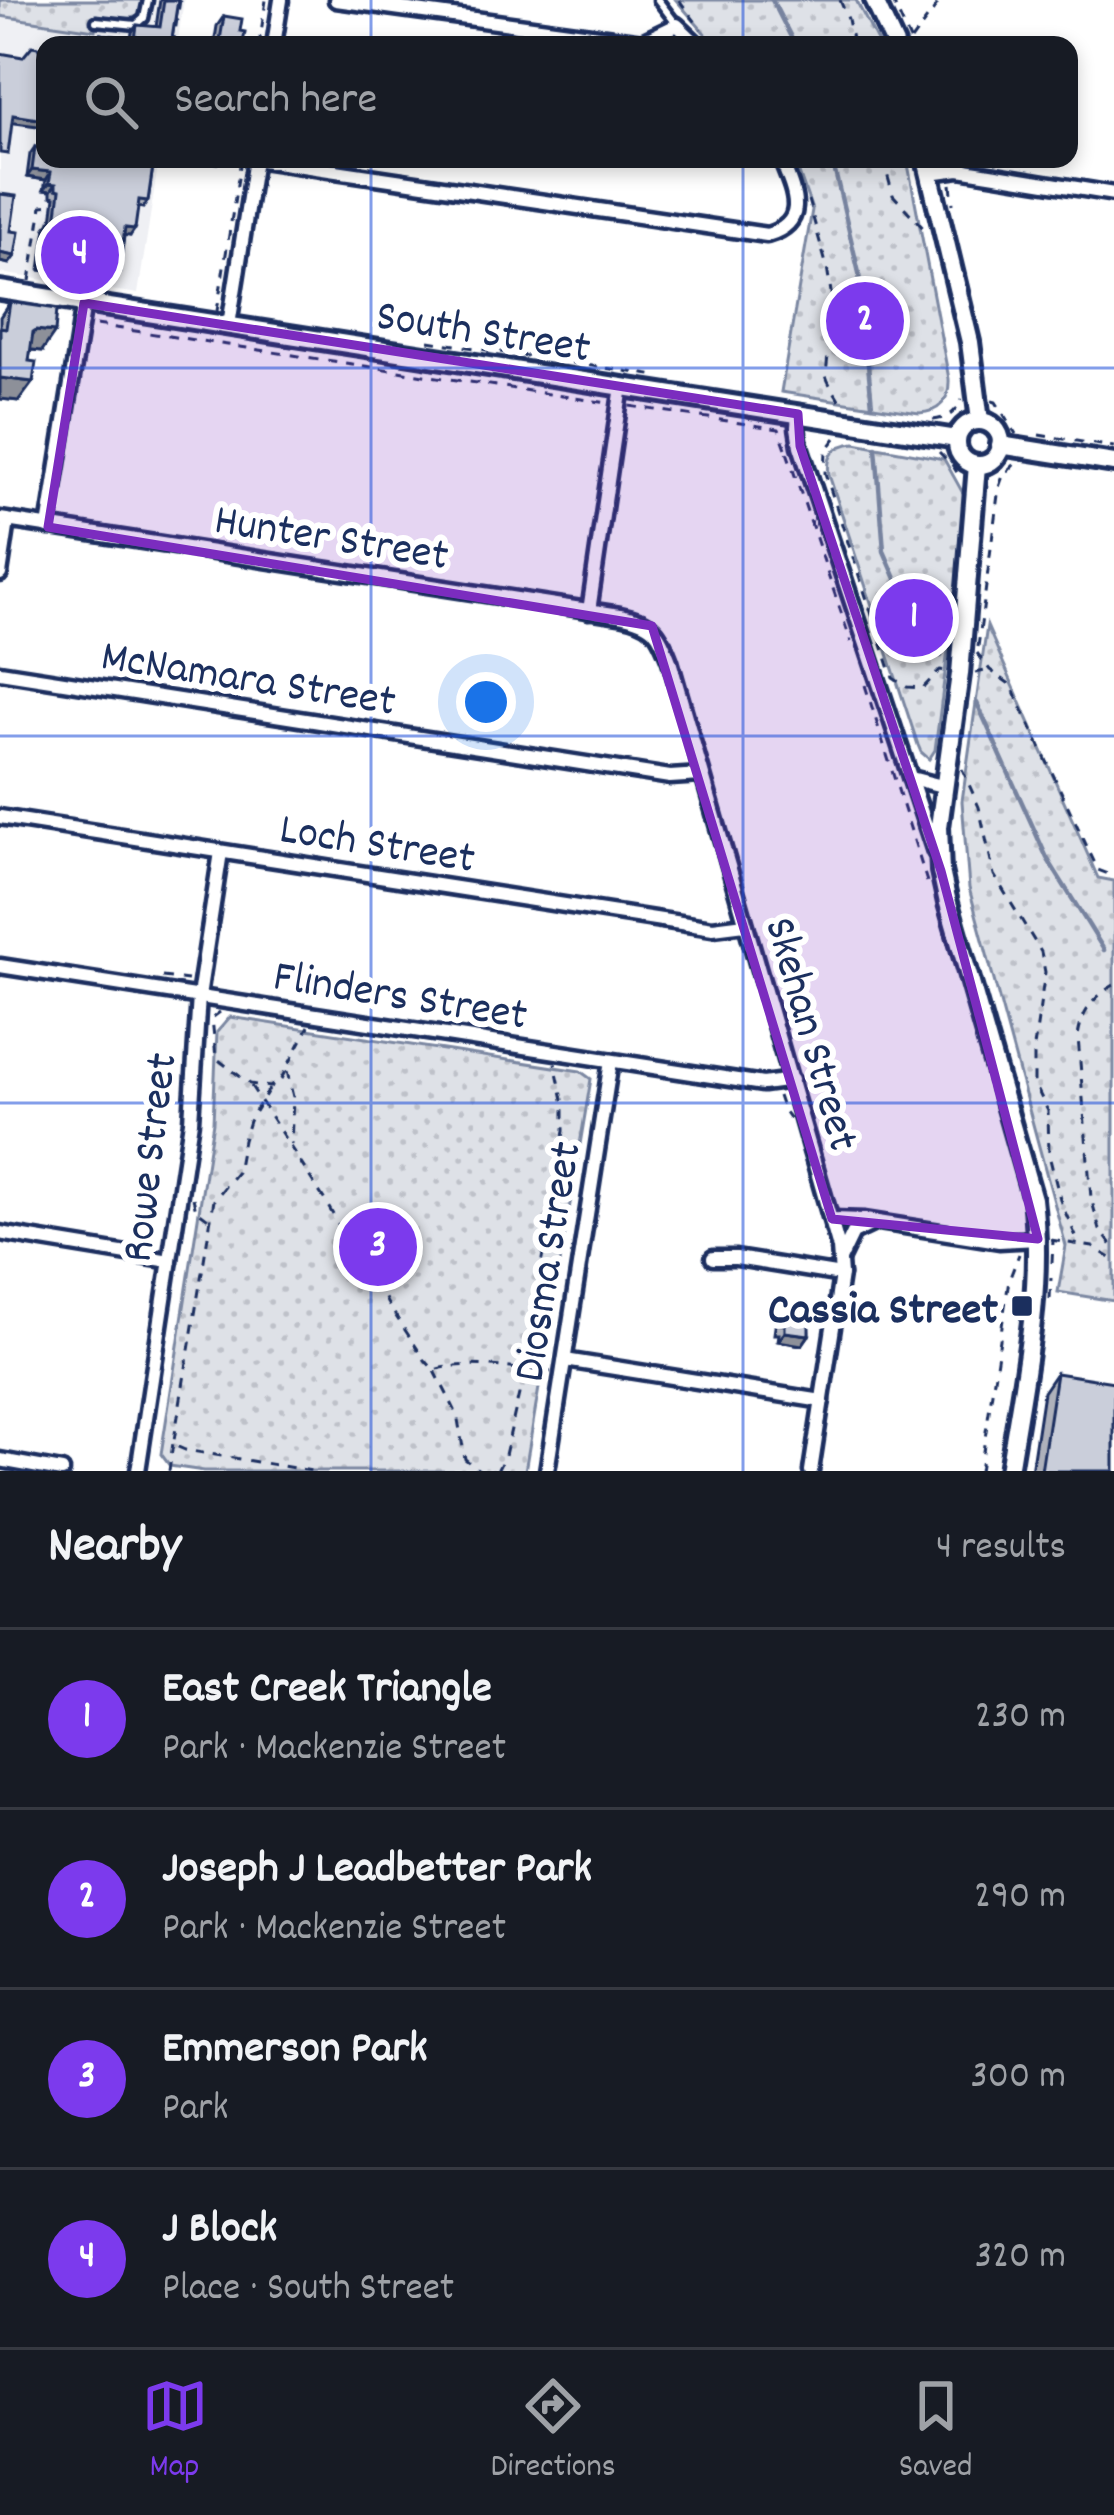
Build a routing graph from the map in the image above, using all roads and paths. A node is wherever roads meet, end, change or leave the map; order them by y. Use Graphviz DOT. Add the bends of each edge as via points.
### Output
graph roads {
  1 [pos="148,0"];
  2 [pos="178,0"];
  3 [pos="266,0"];
  4 [pos="281,0"];
  5 [pos="336,0"];
  6 [pos="658,0"];
  7 [pos="680,0"];
  8 [pos="839,0"];
  9 [pos="874,0"];
  10 [pos="892,0"];
  11 [pos="941,0"];
  12 [pos="96,21"];
  13 [pos="677,25"];
  14 [pos="174,36"];
  15 [pos="260,36"];
  16 [pos="275,36"];
  17 [pos="597,36"];
  18 [pos="654,36"];
  19 [pos="697,36"];
  20 [pos="700,36"];
  21 [pos="851,36"];
  22 [pos="900,36"];
  23 [pos="903,36"];
  24 [pos="912,36"];
  25 [pos="240,168"];
  26 [pos="253,168"];
  27 [pos="315,168"];
  28 [pos="784,168"];
  29 [pos="886,168"];
  30 [pos="928,168"];
  31 [pos="949,168"];
  32 [pos="804,190"];
  33 [pos="1114,194"];
  34 [pos="53,205"];
  35 [pos="930,238"];
  36 [pos="30,281"];
  37 [pos="0,290"];
  38 [pos="84,303"];
  39 [pos="81,322"];
  40 [pos="222,324"];
  41 [pos="620,395"];
  42 [pos="965,400"];
  43 [pos="990,401"];
  44 [pos="798,414"];
  45 [pos="838,420"];
  46 [pos="932,420"];
  47 [pos="980,422"];
  48 [pos="1035,435"];
  49 [pos="957,439"];
  50 [pos="1008,439"];
  51 [pos="1114,447"];
  52 [pos="794,448"];
  53 [pos="826,451"];
  54 [pos="938,451"];
  55 [pos="1015,460"];
  56 [pos="1114,463"];
  57 [pos="977,465"];
  58 [pos="963,484"];
  59 [pos="4,520"];
  60 [pos="48,527"];
  61 [pos="0,574"];
  62 [pos="589,610"];
  63 [pos="652,626"];
  64 [pos="977,653"];
  65 [pos="855,654"];
  66 [pos="0,672"];
  67 [pos="967,673"];
  68 [pos="862,677"];
  69 [pos="961,769"];
  70 [pos="701,775"];
  71 [pos="910,778"];
  72 [pos="942,787"];
  73 [pos="0,818"];
  74 [pos="221,852"];
  75 [pos="941,871"];
  76 [pos="1114,876"];
  77 [pos="932,898"];
  78 [pos="745,924"];
  79 [pos="0,966"];
  80 [pos="161,983"];
  81 [pos="1114,985"];
  82 [pos="200,989"];
  83 [pos="229,1011"];
  84 [pos="310,1014"];
  85 [pos="611,1061"];
  86 [pos="572,1066"];
  87 [pos="286,1070"];
  88 [pos="792,1080"];
  89 [pos="250,1084"];
  90 [pos="270,1088"];
  91 [pos="261,1102"];
  92 [pos="290,1150"];
  93 [pos="180,1195"];
  94 [pos="832,1219"];
  95 [pos="211,1221"];
  96 [pos="878,1222"];
  97 [pos="0,1234"];
  98 [pos="1038,1239"];
  99 [pos="1078,1243"];
  100 [pos="1114,1248"];
  101 [pos="1018,1255"];
  102 [pos="713,1258"];
  103 [pos="1114,1260"];
  104 [pos="170,1261"];
  105 [pos="841,1268"];
  106 [pos="1009,1280"];
  107 [pos="1017,1283"];
  108 [pos="564,1366"];
  109 [pos="434,1370"];
  110 [pos="522,1370"];
  111 [pos="822,1401"];
  112 [pos="174,1440"];
  113 [pos="0,1460"];
  114 [pos="62,1471"];
  115 [pos="138,1471"];
  116 [pos="169,1471"];
  117 [pos="312,1471"];
  118 [pos="480,1471"];
  119 [pos="497,1471"];
  120 [pos="547,1471"];
  121 [pos="812,1471"];
  122 [pos="980,1471"];
  123 [pos="1009,1471"];
  1 -- 12 [label="lane" via="136,25"];
  2 -- 14 [label="path"];
  3 -- 15 [label="path"];
  4 -- 16 [label="street"];
  5 -- 17 [label="street"];
  6 -- 13 [label="lane"];
  7 -- 20 [label="path"];
  8 -- 21 [label="path"];
  9 -- 22 [label="main road"];
  10 -- 23 [label="path"];
  11 -- 24 [label="path"];
  13 -- 18 [label="street"];
  13 -- 19 [label="street"];
  25 -- 40 [label="path"];
  26 -- 40 [label="street"];
  27 -- 28 [label="street" via="767,235 795,217"];
  29 -- 35 [label="path" via="893,195"];
  30 -- 47 [label="main road" via="970,342"];
  31 -- 33 [label="street"];
  32 -- 45 [label="path" via="833,304 826,375 841,404"];
  34 -- 36 [label="path" via="42,206"];
  37 -- 38 [label="main road, South Street"];
  38 -- 39 [label="street"];
  38 -- 40 [label="main road, South Street"];
  39 -- 41 [label="path"];
  39 -- 60 [label="street"];
  40 -- 41 [label="main road, South Street"];
  41 -- 44 [label="main road, South Street"];
  41 -- 52 [label="path" via="779,429"];
  41 -- 62 [label="street"];
  42 -- 46 [label="path"];
  43 -- 50 [label="path"];
  44 -- 45 [label="main road, South Street"];
  44 -- 52 [label="street"];
  45 -- 49 [label="main road, South Street"];
  45 -- 53 [label="path"];
  47 -- 49 [label="main road"];
  47 -- 50 [label="main road"];
  48 -- 51 [label="path"];
  49 -- 57 [label="main road" via="961,456"];
  50 -- 56 [label="main road"];
  50 -- 57 [label="main road"];
  52 -- 53 [label="path"];
  52 -- 65 [label="path"];
  52 -- 71 [label="street"];
  53 -- 67 [label="path" via="825,473 893,678 923,688 940,670"];
  54 -- 58 [label="path"];
  55 -- 64 [label="path" via="999,487"];
  57 -- 67 [label="main road"];
  59 -- 60 [label="street, Hunter Street"];
  59 -- 61 [label="street"];
  60 -- 62 [label="street, Hunter Street"];
  62 -- 63 [label="street, Hunter Street"];
  63 -- 70 [label="street, Skehan Street" via="670,661"];
  64 -- 67 [label="path"];
  64 -- 76 [label="path" via="1011,685 1098,870"];
  66 -- 70 [label="street, McNamara Street" via="670,777"];
  67 -- 72 [label="main road"];
  68 -- 77 [label="path"];
  69 -- 99 [label="path" via="994,875 1045,972 1034,1083"];
  70 -- 78 [label="street, Skehan Street"];
  71 -- 72 [label="street"];
  71 -- 75 [label="street"];
  72 -- 75 [label="main road"];
  73 -- 74 [label="street, Loch Street"];
  74 -- 78 [label="street, Loch Street" via="713,928"];
  74 -- 82 [label="street, Rowe Street"];
  75 -- 98 [label="main road"];
  78 -- 88 [label="street, Skehan Street"];
  79 -- 82 [label="street, Flinders Street"];
  80 -- 82 [label="path" via="162,977"];
  81 -- 100 [label="path" via="1084,1011 1078,1037 1091,1198"];
  82 -- 84 [label="street, Flinders Street"];
  82 -- 93 [label="street, Rowe Street"];
  83 -- 89 [label="path" via="212,1018 216,1058"];
  84 -- 85 [label="street, Flinders Street"];
  84 -- 87 [label="path"];
  85 -- 88 [label="street, Flinders Street" via="763,1084"];
  85 -- 108 [label="street, Diosma Street"];
  86 -- 110 [label="path" via="554,1063 564,1131"];
  87 -- 90 [label="path"];
  87 -- 92 [label="path"];
  88 -- 94 [label="street, Skehan Street"];
  89 -- 90 [label="path"];
  89 -- 91 [label="path"];
  90 -- 91 [label="path"];
  91 -- 92 [label="path"];
  91 -- 95 [label="path"];
  92 -- 109 [label="path"];
  93 -- 95 [label="path" via="193,1198"];
  93 -- 104 [label="street, Rowe Street"];
  94 -- 96 [label="street"];
  94 -- 105 [label="street, Skehan Street"];
  95 -- 112 [label="path"];
  96 -- 98 [label="street" via="999,1241"];
  96 -- 105 [label="street" via="854,1233"];
  97 -- 104 [label="street"];
  98 -- 99 [label="path"];
  98 -- 123 [label="main road"];
  99 -- 103 [label="path"];
  101 -- 106 [label="path"];
  102 -- 105 [label="street"];
  104 -- 115 [label="street, Rowe Street"];
  105 -- 111 [label="street, Skehan Street"];
  106 -- 107 [label="path"];
  106 -- 122 [label="path"];
  108 -- 110 [label="path"];
  108 -- 111 [label="street"];
  108 -- 120 [label="street, Diosma Street"];
  109 -- 110 [label="path"];
  109 -- 118 [label="path" via="457,1414 465,1459"];
  110 -- 119 [label="path"];
  111 -- 121 [label="street, Skehan Street"];
  112 -- 116 [label="path"];
  112 -- 117 [label="path" via="185,1450"];
  113 -- 114 [label="street"];
}
